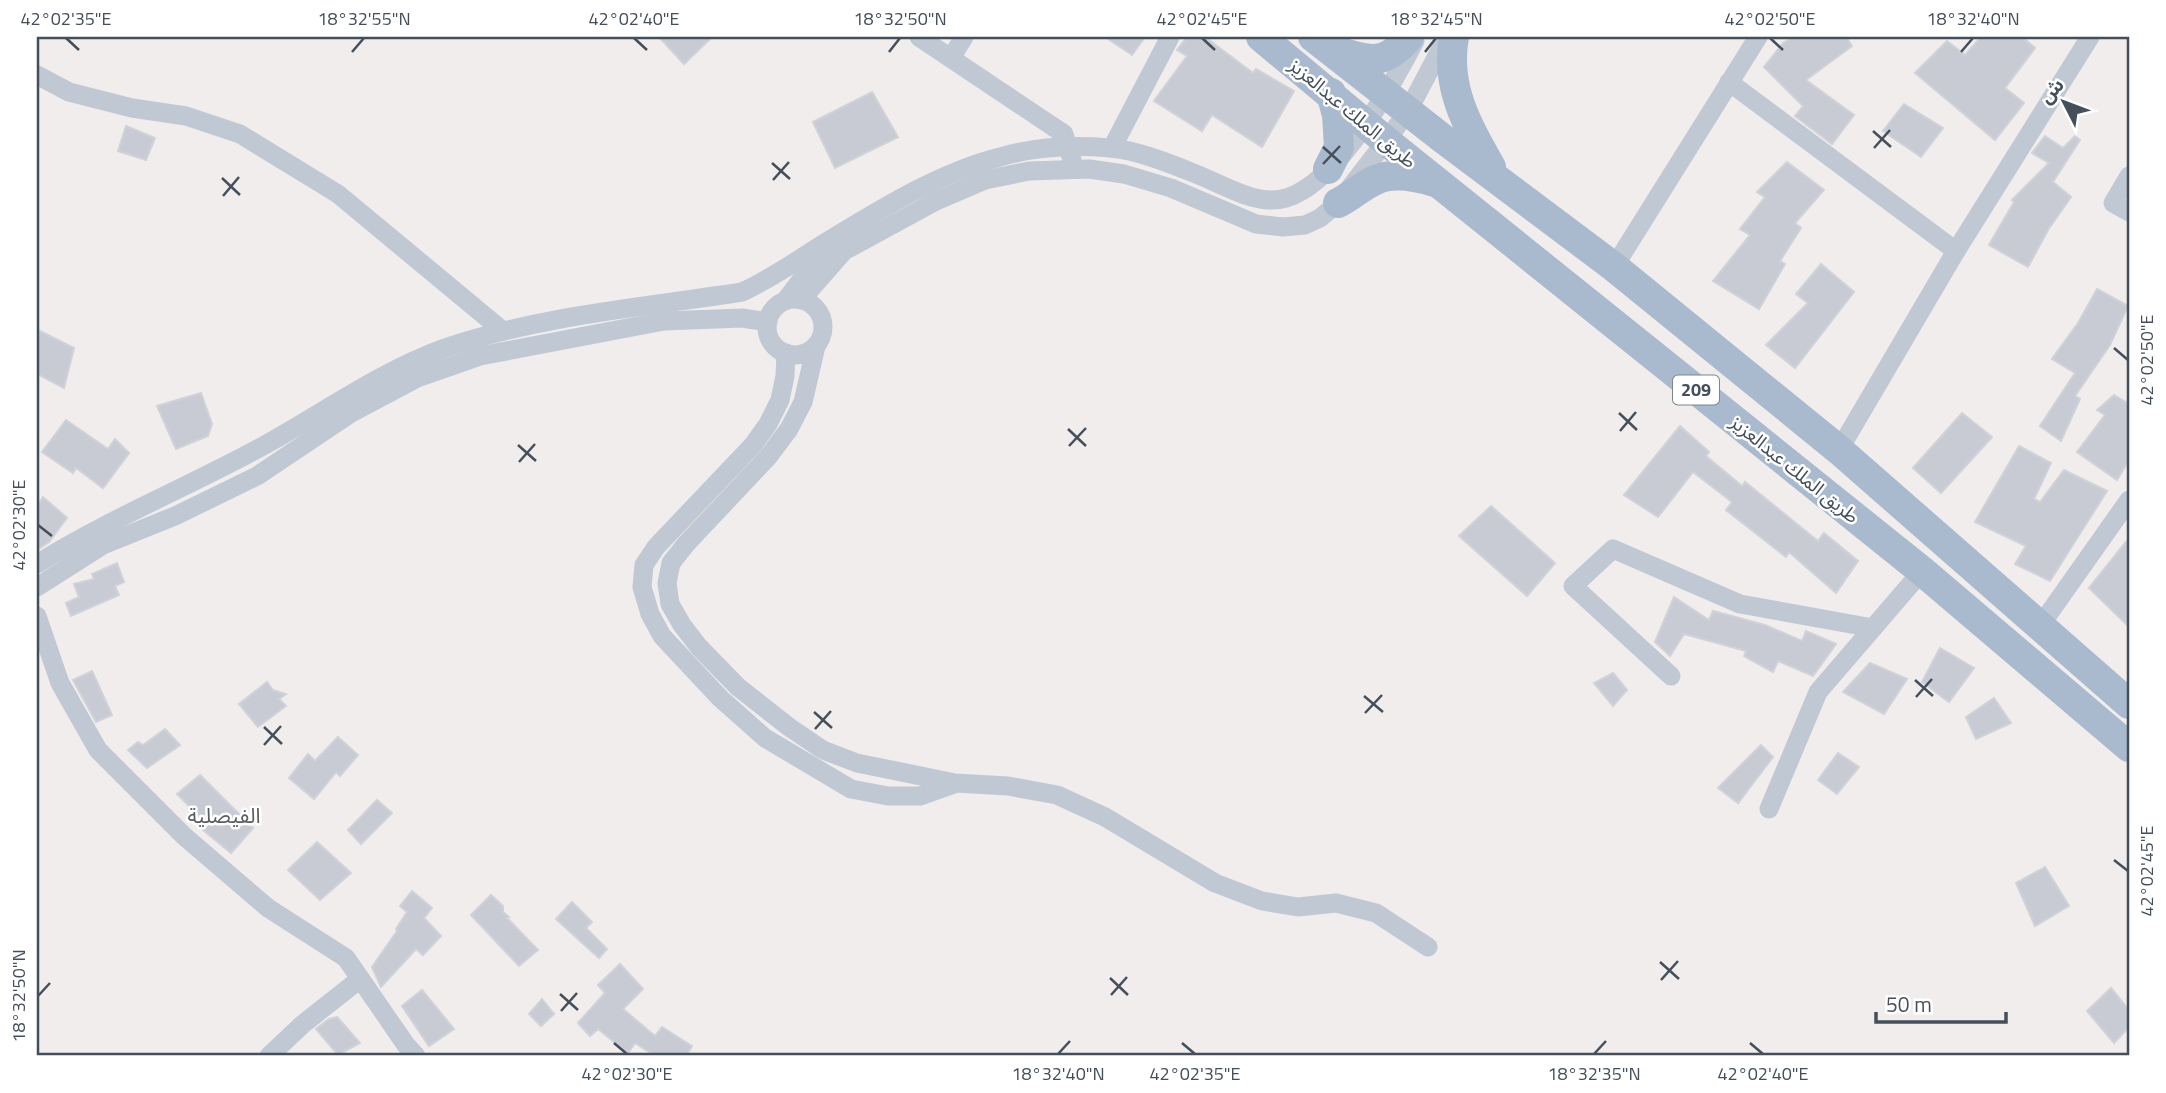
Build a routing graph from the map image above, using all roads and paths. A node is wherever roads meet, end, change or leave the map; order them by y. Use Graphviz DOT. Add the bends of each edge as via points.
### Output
graph roads {
  1 [pos="919,37"];
  2 [pos="964,37"];
  3 [pos="1170,37"];
  4 [pos="1261,37"];
  5 [pos="1409,37"];
  6 [pos="1418,37"];
  7 [pos="1447,37"];
  8 [pos="1454,37"];
  9 [pos="1758,37"];
  10 [pos="2090,37"];
  11 [pos="1319,42"];
  12 [pos="951,58"];
  13 [pos="37,75"];
  14 [pos="1729,82"];
  15 [pos="1331,93"];
  16 [pos="1397,103"];
  17 [pos="1376,132"];
  18 [pos="1069,148"];
  19 [pos="1112,148"];
  20 [pos="1328,169"];
  21 [pos="1075,170"];
  22 [pos="2129,176"];
  23 [pos="1498,180"];
  24 [pos="1438,183"];
  25 [pos="1338,203"];
  26 [pos="2129,212"];
  27 [pos="833,238"];
  28 [pos="1956,251"];
  29 [pos="1614,267"];
  30 [pos="793,301"];
  31 [pos="768,322"];
  32 [pos="503,331"];
  33 [pos="816,346"];
  34 [pos="786,353"];
  35 [pos="1839,450"];
  36 [pos="2129,500"];
  37 [pos="37,564"];
  38 [pos="1922,571"];
  39 [pos="37,587"];
  40 [pos="37,616"];
  41 [pos="2040,626"];
  42 [pos="1873,628"];
  43 [pos="1671,676"];
  44 [pos="2129,704"];
  45 [pos="2129,747"];
  46 [pos="955,783"];
  47 [pos="1769,809"];
  48 [pos="1429,947"];
  49 [pos="360,979"];
  50 [pos="269,1056"];
  51 [pos="416,1056"];
  1 -- 12 [label="street"];
  2 -- 12 [label="street"];
  3 -- 19 [label="street"];
  4 -- 15 [label="main road, طريق الملك عبدالعزيز / 209"];
  5 -- 11 [label="main road" via="1391,55 1373,59"];
  6 -- 16 [label="street"];
  7 -- 16 [label="street"];
  8 -- 23 [label="main road" via="1452,71 1461,111"];
  9 -- 14 [label="street"];
  10 -- 28 [label="street"];
  11 -- 16 [label="main road, طريق الملك عبدالعزيز / 209"];
  12 -- 18 [label="street" via="1064,134"];
  13 -- 32 [label="street" via="69,92 186,116 240,134 338,194"];
  14 -- 28 [label="street"];
  14 -- 29 [label="street"];
  15 -- 17 [label="main road, طريق الملك عبدالعزيز / 209"];
  15 -- 20 [label="main road" via="1339,147"];
  16 -- 17 [label="street"];
  16 -- 17 [label="street"];
  16 -- 23 [label="main road, طريق الملك عبدالعزيز / 209"];
  17 -- 20 [label="street"];
  17 -- 24 [label="main road, طريق الملك عبدالعزيز / 209"];
  17 -- 25 [label="street"];
  18 -- 19 [label="street"];
  18 -- 21 [label="street"];
  18 -- 27 [label="street" via="1000,156 946,176"];
  19 -- 20 [label="street" via="1272,201 1308,188"];
  21 -- 25 [label="street" via="1124,174 1171,188 1256,224 1305,225"];
  21 -- 30 [label="street" via="1029,171 985,180 936,201 844,251"];
  22 -- 26 [label="street" via="2113,203"];
  23 -- 29 [label="main road, طريق الملك عبدالعزيز / 209"];
  24 -- 25 [label="main road" via="1406,176 1380,178"];
  24 -- 38 [label="main road, طريق الملك عبدالعزيز / 209"];
  27 -- 30 [label="street"];
  27 -- 32 [label="street" via="742,292"];
  28 -- 35 [label="street"];
  29 -- 35 [label="main road, طريق الملك عبدالعزيز / 209"];
  30 -- 31 [label="street" via="776,306"];
  30 -- 33 [label="street" via="817,310 822,319"];
  31 -- 34 [label="street" via="770,339"];
  31 -- 39 [label="street" via="742,318 664,321 480,356 417,378 351,413 257,477 103,544"];
  32 -- 37 [label="street" via="444,349 376,379 262,447"];
  33 -- 34 [label="street" via="799,355"];
  33 -- 46 [label="street" via="803,402 789,429 671,563 667,583 670,604 699,647 738,687 823,750 857,763"];
  34 -- 46 [label="street" via="780,400 768,424 644,565 642,587 650,614 662,636 720,698 765,738 817,771 850,789 888,796 920,796"];
  35 -- 41 [label="main road, طريق الملك عبدالعزيز / 209"];
  36 -- 41 [label="street"];
  38 -- 42 [label="street"];
  38 -- 45 [label="main road, طريق الملك عبدالعزيز / 209"];
  40 -- 49 [label="street" via="60,683 99,750 184,836 268,908 346,958"];
  41 -- 44 [label="main road, طريق الملك عبدالعزيز / 209"];
  42 -- 43 [label="street" via="1740,604 1613,549 1573,586"];
  42 -- 47 [label="street" via="1818,692"];
  46 -- 48 [label="street" via="1058,795 1105,817 1215,883 1262,901 1298,907 1336,903 1376,913"];
  49 -- 50 [label="street"];
  49 -- 51 [label="street"];
}
